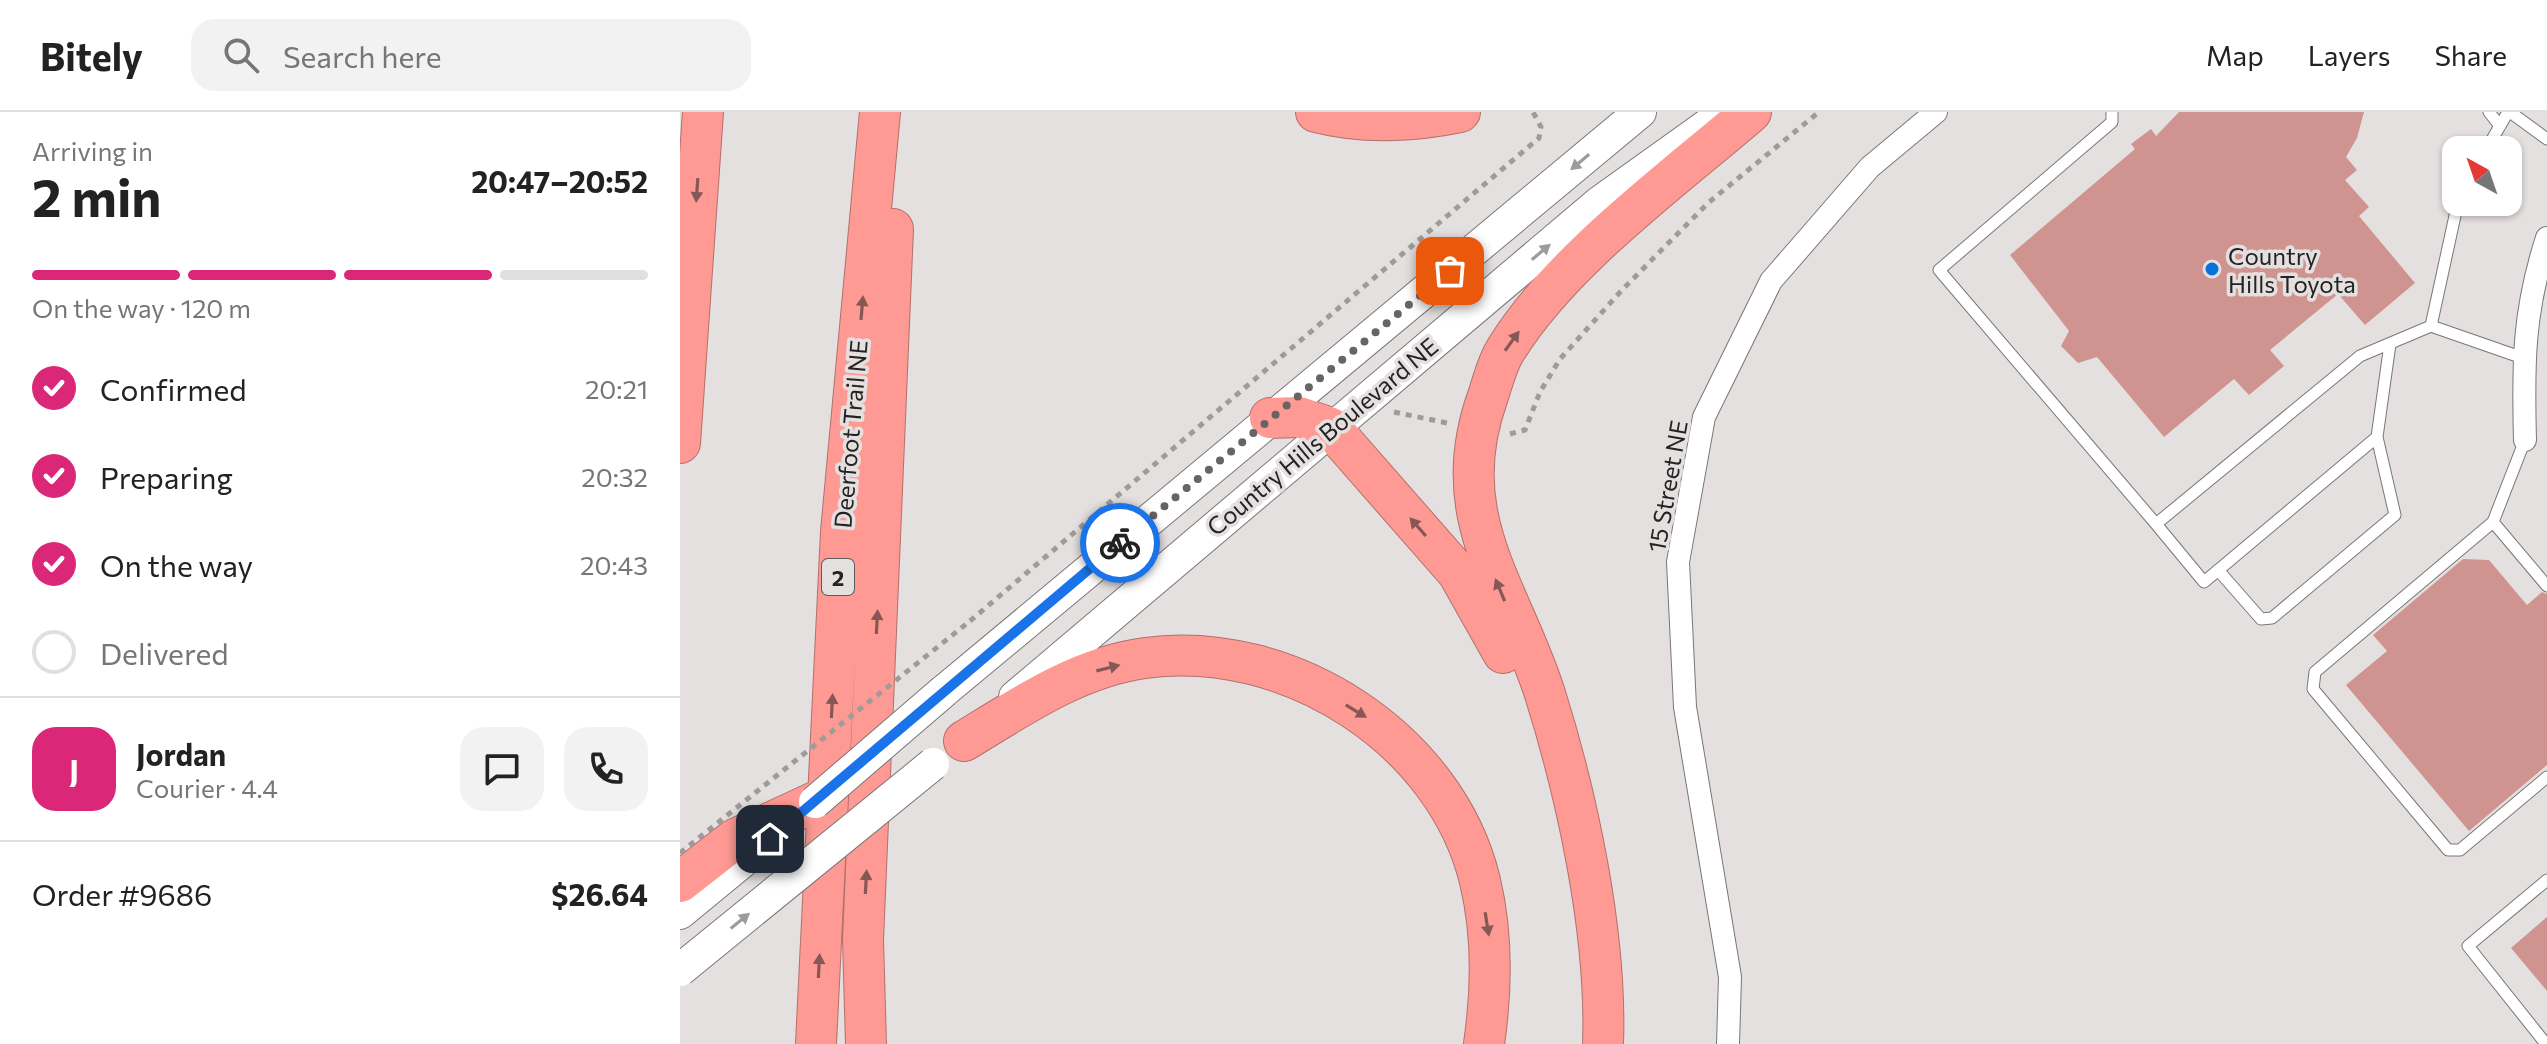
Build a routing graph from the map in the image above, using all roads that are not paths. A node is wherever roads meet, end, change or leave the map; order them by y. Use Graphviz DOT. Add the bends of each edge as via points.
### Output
graph roads {
  1 [pos="703,112"];
  2 [pos="880,112"];
  3 [pos="893,112"];
  4 [pos="1316,112"];
  5 [pos="1460,112"];
  6 [pos="1640,112"];
  7 [pos="1725,112"];
  8 [pos="1751,112"];
  9 [pos="1936,112"];
  10 [pos="2112,112"];
  11 [pos="2489,112"];
  12 [pos="2509,112"];
  13 [pos="2500,126"];
  14 [pos="2494,136"];
  15 [pos="2547,139"];
  16 [pos="2455,216"];
  17 [pos="2547,238"];
  18 [pos="2431,326"];
  19 [pos="2390,344"];
  20 [pos="2523,358"];
  21 [pos="1270,418"];
  22 [pos="1331,428"];
  23 [pos="2377,437"];
  24 [pos="2525,440"];
  25 [pos="680,443"];
  26 [pos="2493,522"];
  27 [pos="2156,524"];
  28 [pos="2218,570"];
  29 [pos="2547,586"];
  30 [pos="948,752"];
  31 [pos="2547,777"];
  32 [pos="815,802"];
  33 [pos="2547,880"];
  34 [pos="680,882"];
  35 [pos="680,913"];
  36 [pos="680,970"];
  37 [pos="816,1044"];
  38 [pos="866,1044"];
  39 [pos="1484,1044"];
  40 [pos="1583,1044"];
  41 [pos="1603,1044"];
  42 [pos="1728,1044"];
  43 [pos="2546,1044"];
  1 -- 25 [label="highway, one-way"];
  37 -- 2 [label="highway, Deerfoot Trail NE / 2, one-way" via="841,532"];
  38 -- 3 [label="highway, one-way" via="863,940 892,280"];
  4 -- 5 [label="highway" via="1404,120"];
  6 -- 21 [label="main road, Country Hills Boulevard NE, one-way"];
  22 -- 7 [label="main road, Country Hills Boulevard NE, one-way" via="1600,202"];
  41 -- 8 [label="highway, one-way" via="1603,959 1569,779 1544,692 1487,557 1471,460 1504,353 1537,307"];
  9 -- 42 [label="street, 15 Street NE" via="1870,167 1771,281 1704,417 1678,562 1685,707 1730,977"];
  10 -- 27 [label="lane" via="2112,122 1939,270"];
  11 -- 13 [label="lane"];
  12 -- 13 [label="lane"];
  12 -- 15 [label="lane"];
  13 -- 14 [label="lane"];
  16 -- 18 [label="lane"];
  17 -- 20 [label="street" via="2531,286"];
  18 -- 19 [label="lane"];
  18 -- 20 [label="lane"];
  19 -- 23 [label="lane"];
  19 -- 27 [label="lane" via="2360,356"];
  20 -- 24 [label="street"];
  21 -- 22 [label="highway" via="1299,417"];
  21 -- 32 [label="main road, Country Hills Boulevard NE, bridge"];
  22 -- 30 [label="main road, Country Hills Boulevard NE"];
  40 -- 22 [label="highway, one-way" via="1573,935 1538,749 1505,656 1458,573"];
  23 -- 28 [label="lane"];
  23 -- 28 [label="lane" via="2395,515 2272,618 2261,619"];
  24 -- 26 [label="lane"];
  26 -- 29 [label="lane"];
  26 -- 31 [label="lane" via="2315,672 2313,689 2448,850 2460,850"];
  27 -- 28 [label="lane" via="2204,582"];
  36 -- 30 [label="main road, Country Hills Boulevard NE, one-way, bridge"];
  30 -- 39 [label="highway, one-way" via="1042,693 1145,658 1202,657 1251,664 1334,697 1375,723 1412,757 1458,825 1480,879 1489,936 1491,996"];
  32 -- 34 [label="highway" via="735,839"];
  32 -- 35 [label="main road, Country Hills Boulevard NE"];
  33 -- 43 [label="lane" via="2468,946"];
}
